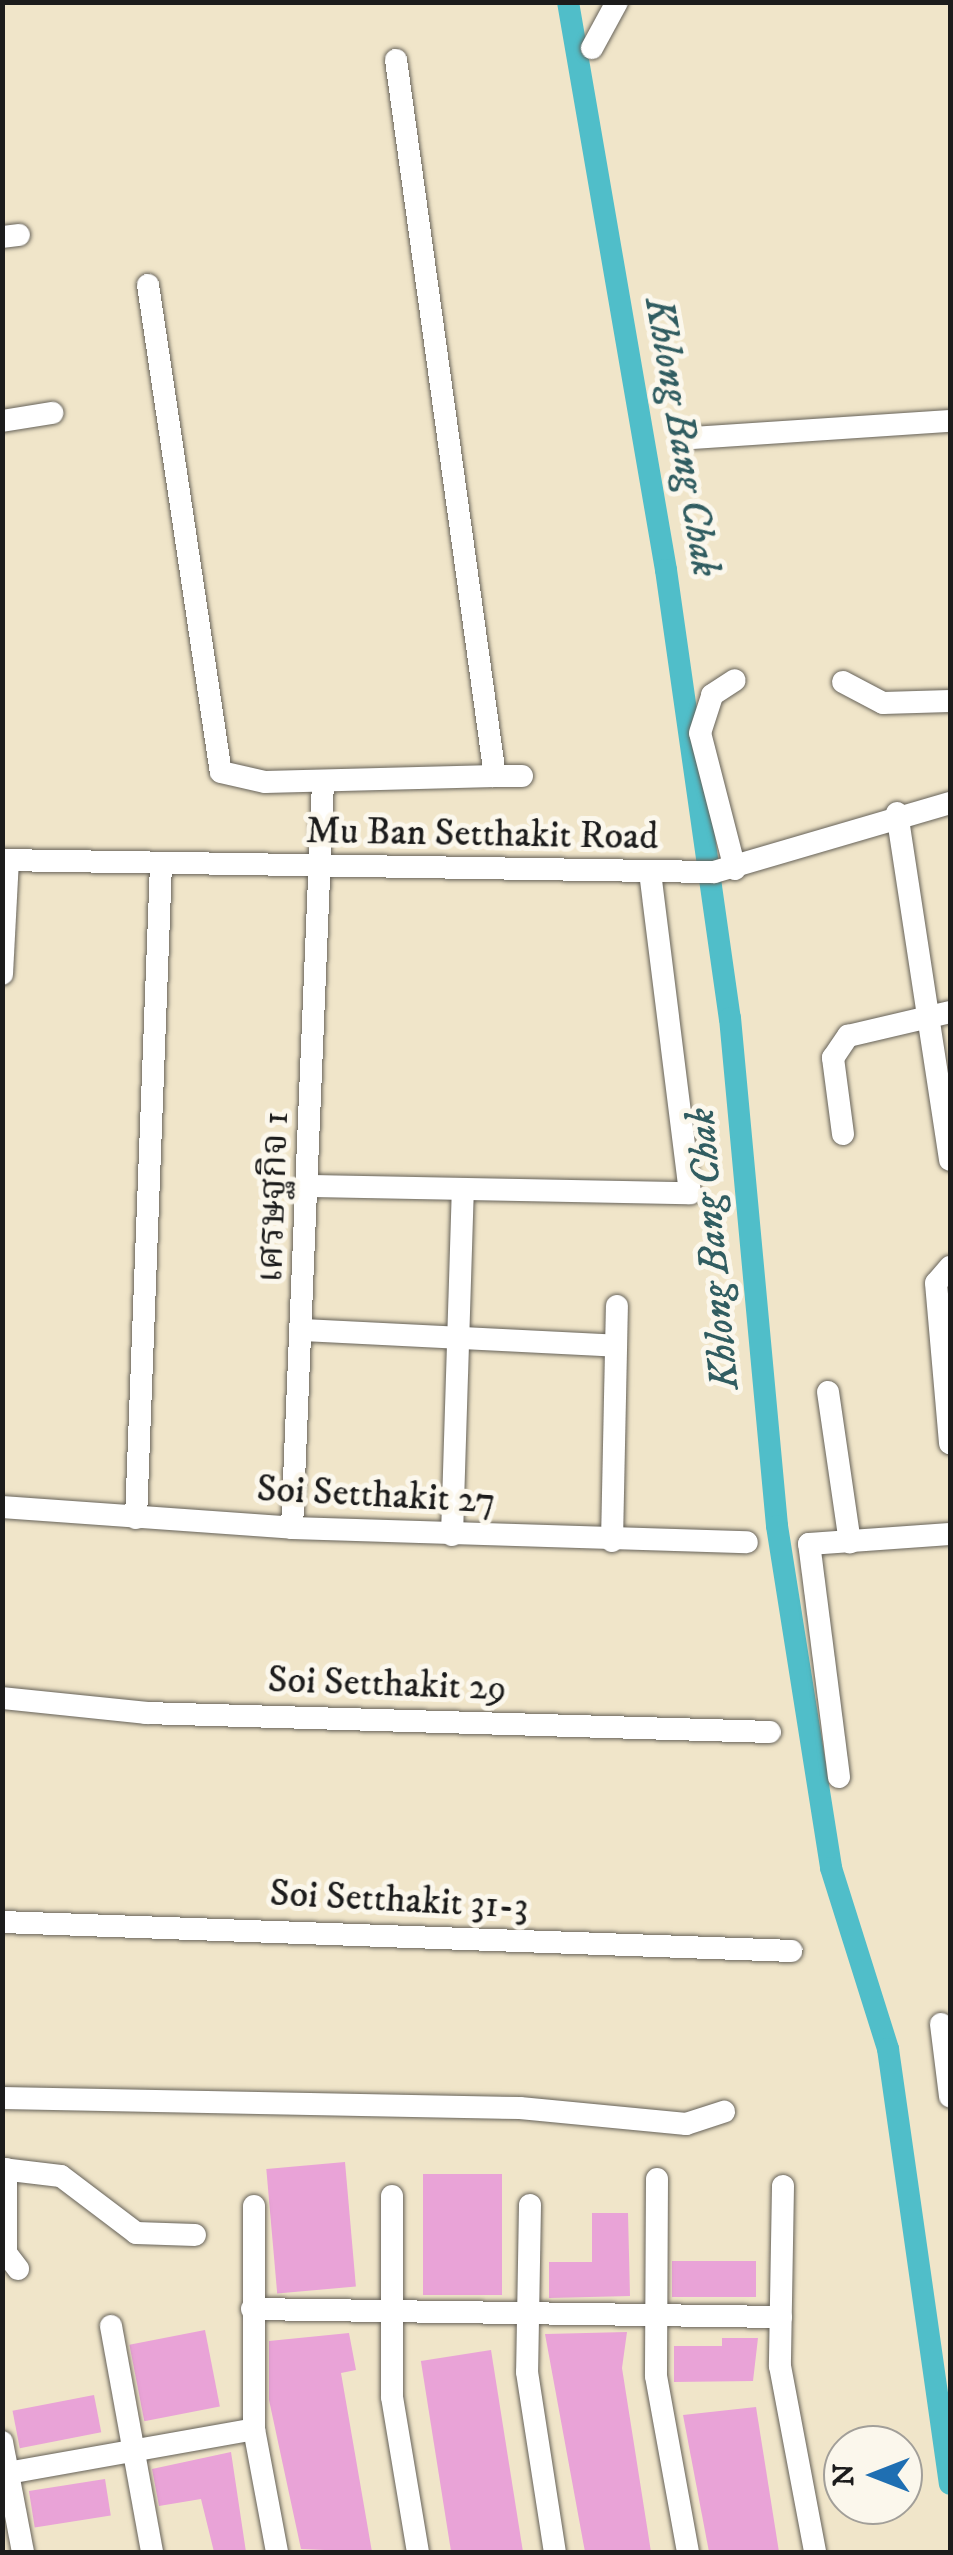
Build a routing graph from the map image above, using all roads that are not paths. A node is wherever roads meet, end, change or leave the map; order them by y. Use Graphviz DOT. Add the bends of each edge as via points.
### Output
graph roads {
  1 [pos="616,2"];
  2 [pos="592,48"];
  3 [pos="396,60"];
  4 [pos="148,284"];
  5 [pos="52,413"];
  6 [pos="2,421"];
  7 [pos="950,421"];
  8 [pos="692,438"];
  9 [pos="735,680"];
  10 [pos="842,682"];
  11 [pos="950,701"];
  12 [pos="495,776"];
  13 [pos="522,776"];
  14 [pos="323,782"];
  15 [pos="950,803"];
  16 [pos="896,813"];
  17 [pos="6,860"];
  18 [pos="161,862"];
  19 [pos="319,868"];
  20 [pos="724,871"];
  21 [pos="661,873"];
  22 [pos="2,974"];
  23 [pos="939,1013"];
  24 [pos="843,1134"];
  25 [pos="950,1160"];
  26 [pos="310,1186"];
  27 [pos="463,1192"];
  28 [pos="950,1267"];
  29 [pos="617,1306"];
  30 [pos="304,1330"];
  31 [pos="458,1338"];
  32 [pos="616,1346"];
  33 [pos="828,1392"];
  34 [pos="950,1444"];
  35 [pos="2,1507"];
  36 [pos="136,1518"];
  37 [pos="292,1528"];
  38 [pos="950,1534"];
  39 [pos="452,1535"];
  40 [pos="612,1541"];
  41 [pos="747,1542"];
  42 [pos="850,1542"];
  43 [pos="2,1698"];
  44 [pos="770,1732"];
  45 [pos="838,1778"];
  46 [pos="2,1922"];
  47 [pos="791,1951"];
  48 [pos="941,2024"];
  49 [pos="950,2096"];
  50 [pos="2,2098"];
  51 [pos="724,2112"];
  52 [pos="4,2169"];
  53 [pos="657,2179"];
  54 [pos="783,2186"];
  55 [pos="392,2196"];
  56 [pos="530,2205"];
  57 [pos="254,2206"];
  58 [pos="195,2235"];
  59 [pos="18,2269"];
  60 [pos="252,2309"];
  61 [pos="391,2313"];
  62 [pos="529,2315"];
  63 [pos="654,2317"];
  64 [pos="781,2317"];
  65 [pos="112,2326"];
  66 [pos="254,2429"];
  67 [pos="2,2442"];
  68 [pos="133,2450"];
  69 [pos="8,2473"];
  70 [pos="22,2552"];
  71 [pos="152,2552"];
  72 [pos="278,2552"];
  73 [pos="418,2552"];
  74 [pos="555,2552"];
  75 [pos="688,2552"];
  76 [pos="815,2552"];
  1 -- 2 [label="street"];
  3 -- 12 [label="street"];
  4 -- 14 [label="street" via="221,772 244,782"];
  5 -- 6 [label="street"];
  7 -- 8 [label="street"];
  9 -- 20 [label="street" via="712,695 700,734"];
  10 -- 11 [label="street" via="882,703"];
  12 -- 13 [label="street"];
  12 -- 14 [label="street"];
  14 -- 19 [label="street, เศรษฐกิจ 1"];
  15 -- 16 [label="street, Mu Ban Setthakit Road"];
  16 -- 20 [label="street, Mu Ban Setthakit Road"];
  16 -- 23 [label="street"];
  17 -- 18 [label="street, Mu Ban Setthakit Road"];
  17 -- 22 [label="street"];
  18 -- 19 [label="street, Mu Ban Setthakit Road"];
  18 -- 36 [label="street"];
  19 -- 21 [label="street, Mu Ban Setthakit Road"];
  19 -- 26 [label="street, เศรษฐกิจ 1"];
  20 -- 21 [label="street, Mu Ban Setthakit Road"];
  21 -- 27 [label="street" via="690,1193"];
  23 -- 24 [label="street" via="848,1036 833,1058"];
  23 -- 25 [label="street"];
  26 -- 27 [label="street"];
  26 -- 30 [label="street, เศรษฐกิจ 1"];
  27 -- 31 [label="street"];
  28 -- 34 [label="street" via="936,1284"];
  29 -- 32 [label="street"];
  30 -- 31 [label="street"];
  30 -- 37 [label="street, เศรษฐกิจ 1"];
  31 -- 32 [label="street"];
  31 -- 39 [label="street"];
  32 -- 40 [label="street"];
  33 -- 42 [label="street"];
  35 -- 36 [label="street, Soi Setthakit 27"];
  36 -- 37 [label="street, Soi Setthakit 27"];
  37 -- 39 [label="street, Soi Setthakit 27"];
  38 -- 42 [label="street"];
  39 -- 40 [label="street, Soi Setthakit 27"];
  40 -- 41 [label="street, Soi Setthakit 27"];
  42 -- 45 [label="street" via="808,1544 806,1554"];
  43 -- 44 [label="street, Soi Setthakit 29" via="146,1714"];
  46 -- 47 [label="street, Soi Setthakit 31-3"];
  48 -- 49 [label="street"];
  50 -- 51 [label="street" via="520,2108 686,2124"];
  52 -- 58 [label="street" via="61,2176 136,2233"];
  52 -- 59 [label="street" via="6,2252"];
  53 -- 63 [label="street"];
  54 -- 64 [label="street"];
  55 -- 61 [label="street"];
  56 -- 62 [label="street"];
  57 -- 60 [label="street"];
  60 -- 61 [label="street"];
  60 -- 66 [label="street"];
  61 -- 62 [label="street"];
  61 -- 73 [label="street" via="392,2397"];
  62 -- 63 [label="street"];
  62 -- 74 [label="street" via="527,2372"];
  63 -- 64 [label="street"];
  63 -- 75 [label="street"];
  64 -- 76 [label="street" via="784,2398"];
  65 -- 68 [label="street"];
  66 -- 68 [label="street"];
  66 -- 72 [label="street"];
  67 -- 69 [label="street"];
  68 -- 69 [label="street"];
  68 -- 71 [label="street"];
  69 -- 70 [label="street"];
}
